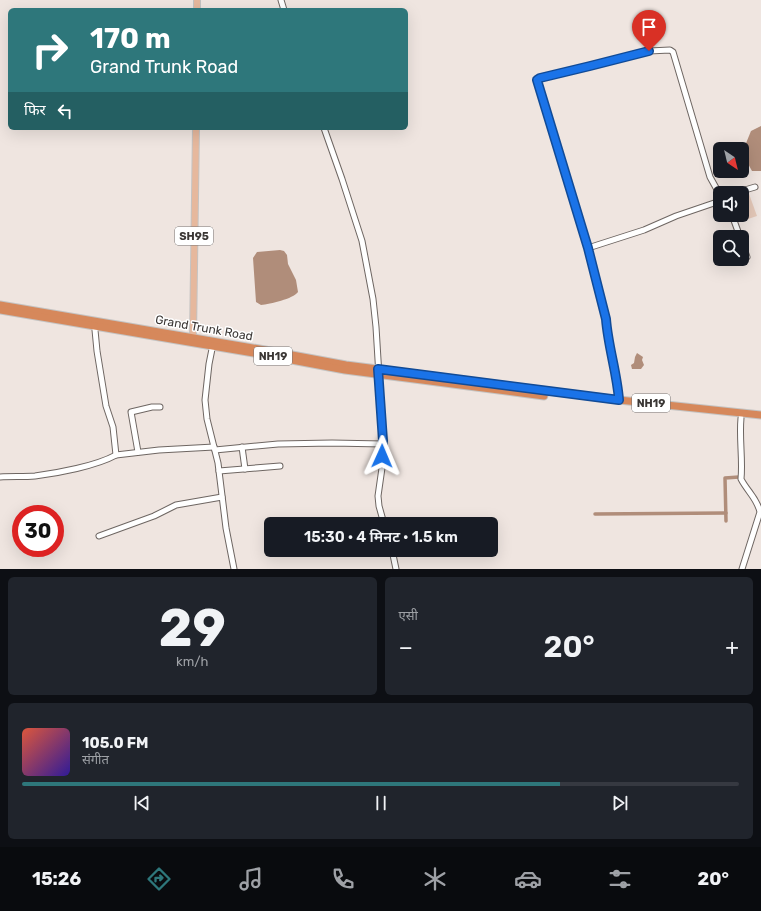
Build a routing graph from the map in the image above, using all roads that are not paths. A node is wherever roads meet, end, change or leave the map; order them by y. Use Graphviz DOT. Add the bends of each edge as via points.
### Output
graph roads {
  1 [pos="196,130"];
  2 [pos="325,130"];
  3 [pos="715,186"];
  4 [pos="755,188"];
  5 [pos="749,190"];
  6 [pos="713,203"];
  7 [pos="588,248"];
  8 [pos="0,305"];
  9 [pos="0,310"];
  10 [pos="10,310"];
  11 [pos="96,324"];
  12 [pos="194,340"];
  13 [pos="213,344"];
  14 [pos="378,372"];
  15 [pos="619,400"];
  16 [pos="611,401"];
  17 [pos="160,407"];
  18 [pos="680,409"];
  19 [pos="724,414"];
  20 [pos="761,415"];
  21 [pos="741,418"];
  22 [pos="761,420"];
  23 [pos="383,444"];
  24 [pos="242,447"];
  25 [pos="215,449"];
  26 [pos="138,452"];
  27 [pos="116,455"];
  28 [pos="280,466"];
  29 [pos="245,468"];
  30 [pos="219,471"];
  31 [pos="0,477"];
  32 [pos="222,497"];
  33 [pos="382,517"];
  34 [pos="99,536"];
  35 [pos="393,557"];
  36 [pos="234,569"];
  37 [pos="396,569"];
  38 [pos="742,569"];
  1 -- 12 [label="main road, SH95"];
  2 -- 14 [label="street" via="362,241 374,313"];
  3 -- 7 [label="street" via="670,50 649,51 540,78 537,80"];
  4 -- 5 [label="street"];
  6 -- 7 [label="street" via="651,228"];
  7 -- 15 [label="street" via="606,319"];
  8 -- 10 [label="highway, Grand Trunk Road / NH19"];
  9 -- 10 [label="highway, Grand Trunk Road / NH19"];
  10 -- 11 [label="highway, Grand Trunk Road / NH19"];
  11 -- 12 [label="highway, Grand Trunk Road / NH19"];
  11 -- 27 [label="street" via="99,367 106,406 113,427"];
  12 -- 13 [label="highway, Grand Trunk Road / NH19"];
  13 -- 14 [label="highway, Grand Trunk Road / NH19" via="345,370"];
  13 -- 25 [label="street" via="208,364 205,400"];
  14 -- 16 [label="highway, Grand Trunk Road / NH19"];
  14 -- 23 [label="street"];
  15 -- 16 [label="highway, Grand Trunk Road / NH19"];
  15 -- 18 [label="highway, Grand Trunk Road / NH19"];
  16 -- 18 [label="highway, Grand Trunk Road / NH19"];
  17 -- 26 [label="street" via="131,412"];
  18 -- 19 [label="highway, Grand Trunk Road / NH19"];
  19 -- 20 [label="highway, Grand Trunk Road / NH19"];
  19 -- 21 [label="highway, Grand Trunk Road / NH19"];
  21 -- 22 [label="highway, Grand Trunk Road / NH19"];
  21 -- 38 [label="street" via="741,479 760,512"];
  23 -- 24 [label="street" via="278,444"];
  23 -- 33 [label="street" via="378,496"];
  24 -- 25 [label="street"];
  24 -- 29 [label="street"];
  25 -- 26 [label="street"];
  25 -- 30 [label="street"];
  26 -- 27 [label="street"];
  27 -- 31 [label="street" via="97,464 48,474"];
  28 -- 29 [label="street"];
  29 -- 30 [label="street"];
  30 -- 32 [label="street"];
  32 -- 34 [label="street" via="176,505"];
  32 -- 36 [label="street"];
  35 -- 37 [label="street"];
}
